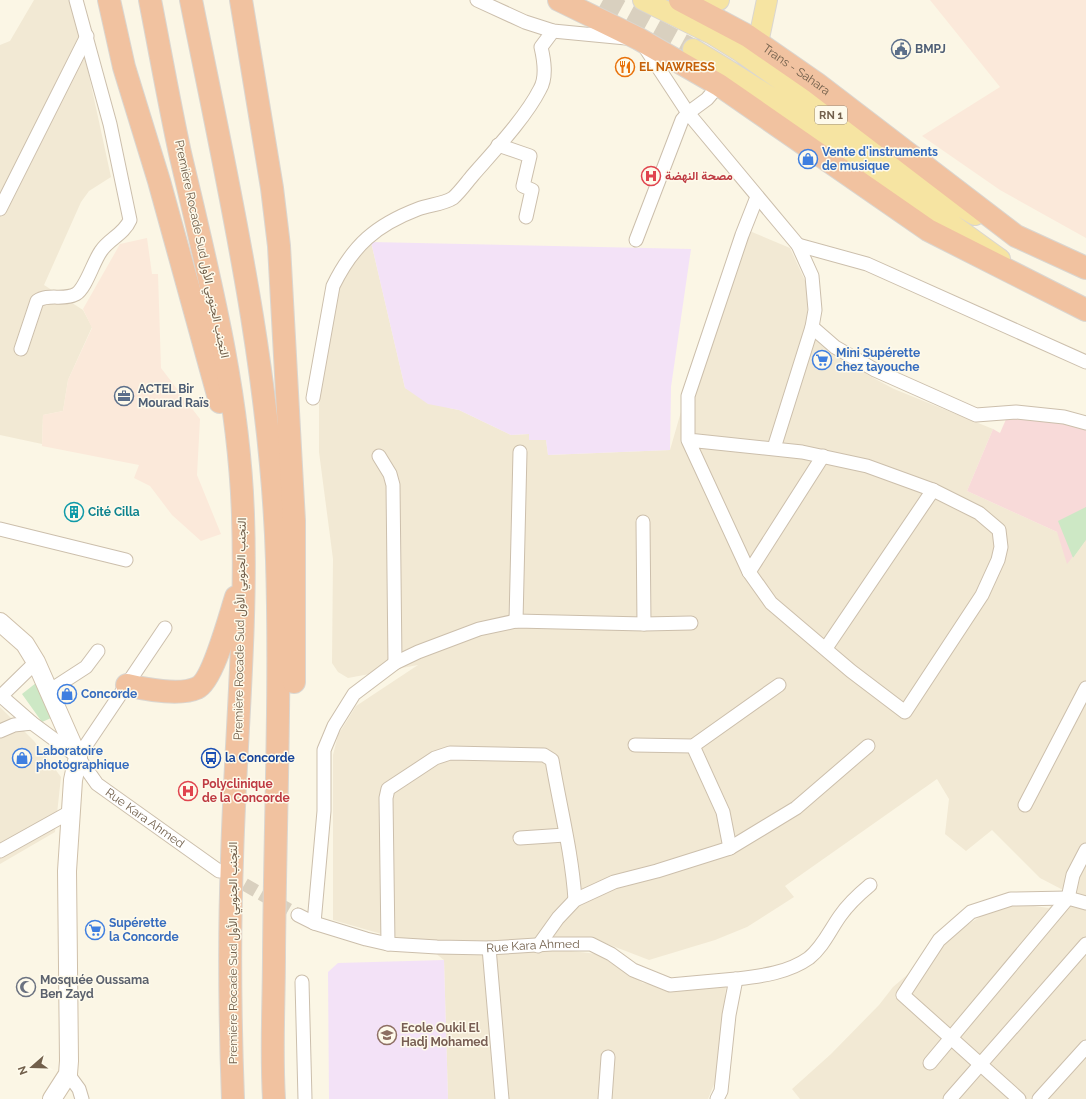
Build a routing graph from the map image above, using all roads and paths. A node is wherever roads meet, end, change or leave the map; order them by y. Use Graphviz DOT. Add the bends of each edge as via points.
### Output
graph roads {
  1 [pos="76,0"];
  2 [pos="109,0"];
  3 [pos="150,0"];
  4 [pos="191,0"];
  5 [pos="241,0"];
  6 [pos="477,0"];
  7 [pos="559,0"];
  8 [pos="643,0"];
  9 [pos="719,0"];
  10 [pos="766,0"];
  11 [pos="686,3"];
  12 [pos="553,31"];
  13 [pos="87,36"];
  14 [pos="639,39"];
  15 [pos="758,43"];
  16 [pos="693,49"];
  17 [pos="719,85"];
  18 [pos="688,112"];
  19 [pos="498,145"];
  20 [pos="757,196"];
  21 [pos="0,208"];
  22 [pos="526,216"];
  23 [pos="1016,236"];
  24 [pos="636,240"];
  25 [pos="798,246"];
  26 [pos="1086,268"];
  27 [pos="1036,285"];
  28 [pos="1086,310"];
  29 [pos="812,327"];
  30 [pos="21,349"];
  31 [pos="1086,362"];
  32 [pos="314,398"];
  33 [pos="1086,423"];
  34 [pos="688,440"];
  35 [pos="774,448"];
  36 [pos="520,452"];
  37 [pos="380,456"];
  38 [pos="823,456"];
  39 [pos="933,490"];
  40 [pos="243,512"];
  41 [pos="643,522"];
  42 [pos="0,529"];
  43 [pos="126,560"];
  44 [pos="749,572"];
  45 [pos="244,575"];
  46 [pos="516,621"];
  47 [pos="0,622"];
  48 [pos="691,623"];
  49 [pos="644,624"];
  50 [pos="165,628"];
  51 [pos="826,648"];
  52 [pos="98,651"];
  53 [pos="36,662"];
  54 [pos="396,662"];
  55 [pos="127,685"];
  56 [pos="779,685"];
  57 [pos="1086,688"];
  58 [pos="49,691"];
  59 [pos="0,696"];
  60 [pos="32,723"];
  61 [pos="0,731"];
  62 [pos="635,745"];
  63 [pos="692,746"];
  64 [pos="868,746"];
  65 [pos="78,757"];
  66 [pos="1025,805"];
  67 [pos="70,812"];
  68 [pos="565,835"];
  69 [pos="520,838"];
  70 [pos="730,848"];
  71 [pos="1086,850"];
  72 [pos="0,851"];
  73 [pos="220,871"];
  74 [pos="870,885"];
  75 [pos="274,886"];
  76 [pos="1068,898"];
  77 [pos="575,900"];
  78 [pos="1086,903"];
  79 [pos="298,915"];
  80 [pos="314,923"];
  81 [pos="388,944"];
  82 [pos="1086,944"];
  83 [pos="538,946"];
  84 [pos="489,948"];
  85 [pos="736,979"];
  86 [pos="302,982"];
  87 [pos="951,1039"];
  88 [pos="1086,1047"];
  89 [pos="608,1057"];
  90 [pos="930,1063"];
  91 [pos="980,1063"];
  92 [pos="68,1074"];
  93 [pos="52,1099"];
  94 [pos="82,1099"];
  95 [pos="233,1099"];
  96 [pos="274,1099"];
  97 [pos="305,1099"];
  98 [pos="502,1099"];
  99 [pos="605,1099"];
  100 [pos="717,1099"];
  101 [pos="950,1099"];
  102 [pos="1019,1099"];
  103 [pos="1039,1099"];
  1 -- 13 [label="street"];
  2 -- 40 [label="highway" via="124,67 202,333"];
  3 -- 40 [label="highway, Première Rocade Sud التجنب الجنوبي الأول" via="180,151 205,251 226,355"];
  4 -- 75 [label="highway" via="240,245 263,384 272,463 279,664"];
  5 -- 75 [label="highway" via="277,224 294,521 293,701 289,779"];
  6 -- 12 [label="street" via="525,22"];
  7 -- 14 [label="highway"];
  8 -- 23 [label="main road, RN 1" via="712,34 741,52 955,203"];
  9 -- 11 [label="main road"];
  10 -- 15 [label="main road"];
  11 -- 15 [label="highway, Trans - Sahara / RN 1"];
  12 -- 14 [label="street"];
  12 -- 19 [label="street" via="541,47 545,64 541,88"];
  13 -- 21 [label="street"];
  13 -- 30 [label="street" via="110,124 130,220 127,227 106,244 79,291 66,297 42,298 37,301"];
  14 -- 17 [label="highway"];
  14 -- 18 [label="street"];
  15 -- 23 [label="highway, Trans - Sahara / RN 1" via="816,83"];
  16 -- 27 [label="main road, RN 1" via="823,132"];
  17 -- 18 [label="street" via="707,99"];
  17 -- 27 [label="highway, RN 1" via="928,230"];
  18 -- 20 [label="street"];
  18 -- 24 [label="street" via="680,123"];
  19 -- 22 [label="street" via="530,156 523,186 532,190"];
  19 -- 32 [label="street" via="452,198 392,220 365,239 341,269 333,286"];
  20 -- 25 [label="street"];
  20 -- 34 [label="street" via="688,396"];
  23 -- 26 [label="highway, Trans - Sahara / RN 1"];
  25 -- 29 [label="street" via="812,276 815,310"];
  25 -- 31 [label="street" via="867,264"];
  27 -- 28 [label="highway, RN 1"];
  29 -- 33 [label="street" via="835,347 875,370 976,415 1016,412 1064,417"];
  29 -- 35 [label="street"];
  34 -- 35 [label="street"];
  34 -- 44 [label="street"];
  35 -- 38 [label="street"];
  36 -- 46 [label="street"];
  37 -- 54 [label="street" via="390,474 393,486"];
  38 -- 39 [label="street" via="867,466"];
  38 -- 44 [label="street"];
  39 -- 51 [label="street"];
  39 -- 51 [label="street" via="979,514 999,530 1001,547 982,595 905,712 851,671"];
  40 -- 45 [label="highway, Première Rocade Sud التجنب الجنوبي الأول"];
  41 -- 49 [label="street"];
  42 -- 43 [label="street"];
  44 -- 51 [label="street" via="771,603"];
  45 -- 55 [label="highway" via="205,682 196,689 184,690 153,691"];
  45 -- 95 [label="highway, Première Rocade Sud التجنب الجنوبي الأول" via="232,860"];
  46 -- 49 [label="street"];
  46 -- 54 [label="street" via="479,630"];
  47 -- 53 [label="street" via="25,644"];
  48 -- 49 [label="street"];
  50 -- 55 [label="street"];
  52 -- 58 [label="street" via="86,667"];
  53 -- 58 [label="street"];
  53 -- 59 [label="street"];
  54 -- 80 [label="street" via="354,694 334,726 324,750 324,811"];
  55 -- 65 [label="street"];
  56 -- 63 [label="street"];
  57 -- 66 [label="street"];
  58 -- 65 [label="street"];
  59 -- 60 [label="street, Rue Kara Ahmed"];
  60 -- 61 [label="street" via="14,725"];
  60 -- 65 [label="street, Rue Kara Ahmed"];
  62 -- 63 [label="street"];
  63 -- 70 [label="street" via="723,812"];
  64 -- 70 [label="street" via="796,808"];
  65 -- 67 [label="street"];
  65 -- 73 [label="street, Rue Kara Ahmed" via="97,784"];
  67 -- 72 [label="street"];
  67 -- 92 [label="street" via="66,871 70,1029"];
  68 -- 69 [label="street"];
  68 -- 77 [label="street" via="573,867"];
  68 -- 81 [label="street" via="552,760 544,755 450,753 435,758 388,789"];
  70 -- 77 [label="street" via="614,882"];
  71 -- 76 [label="street" via="1074,875"];
  74 -- 85 [label="street, Rue Kara Ahmed" via="853,899 810,957 794,967 774,973"];
  75 -- 96 [label="highway"];
  76 -- 78 [label="street"];
  76 -- 87 [label="street"];
  76 -- 87 [label="street" via="1012,899 971,912 939,940 903,994"];
  77 -- 83 [label="street"];
  79 -- 80 [label="street, Rue Kara Ahmed"];
  80 -- 81 [label="street, Rue Kara Ahmed"];
  81 -- 84 [label="street, Rue Kara Ahmed" via="437,948"];
  82 -- 91 [label="street"];
  83 -- 84 [label="street, Rue Kara Ahmed"];
  83 -- 85 [label="street, Rue Kara Ahmed" via="591,944 611,954 633,970 670,985"];
  84 -- 98 [label="street"];
  85 -- 100 [label="street" via="729,1015 721,1091"];
  86 -- 97 [label="street"];
  87 -- 90 [label="street"];
  87 -- 91 [label="street"];
  88 -- 103 [label="street"];
  89 -- 99 [label="street"];
  91 -- 101 [label="street"];
  91 -- 102 [label="street"];
  92 -- 93 [label="street"];
  92 -- 94 [label="street" via="79,1088"];
}
